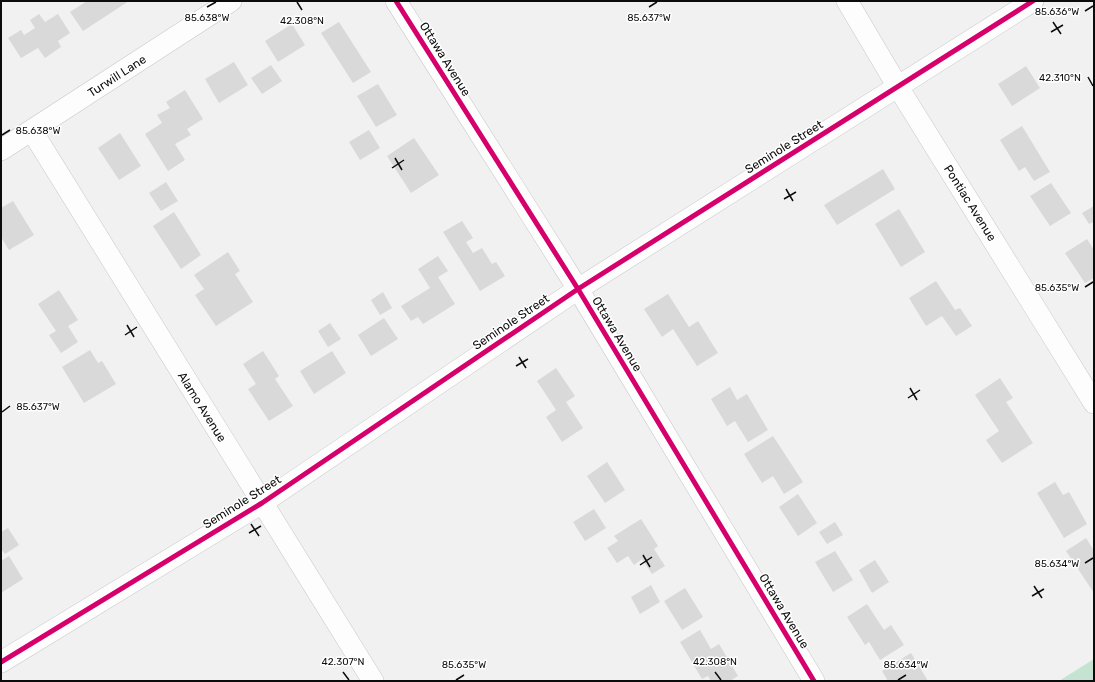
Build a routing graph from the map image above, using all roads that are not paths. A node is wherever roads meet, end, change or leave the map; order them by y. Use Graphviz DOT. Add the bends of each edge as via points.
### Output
graph roads {
  1 [pos="231,1"];
  2 [pos="396,1"];
  3 [pos="847,1"];
  4 [pos="1033,1"];
  5 [pos="898,86"];
  6 [pos="32,131"];
  7 [pos="1,150"];
  8 [pos="578,289"];
  9 [pos="1094,403"];
  10 [pos="262,503"];
  11 [pos="1,662"];
  12 [pos="373,681"];
  13 [pos="814,681"];
  1 -- 6 [label="street, Turwill Lane"];
  2 -- 8 [label="street, Ottawa Avenue"];
  3 -- 5 [label="street, Pontiac Avenue"];
  4 -- 5 [label="street, Seminole Street"];
  5 -- 8 [label="street, Seminole Street"];
  5 -- 9 [label="street, Pontiac Avenue"];
  6 -- 7 [label="street, Turwill Lane"];
  6 -- 10 [label="street, Alamo Avenue"];
  8 -- 10 [label="street, Seminole Street"];
  8 -- 13 [label="street, Ottawa Avenue"];
  10 -- 11 [label="street, Seminole Street"];
  10 -- 12 [label="street, Alamo Avenue"];
}
